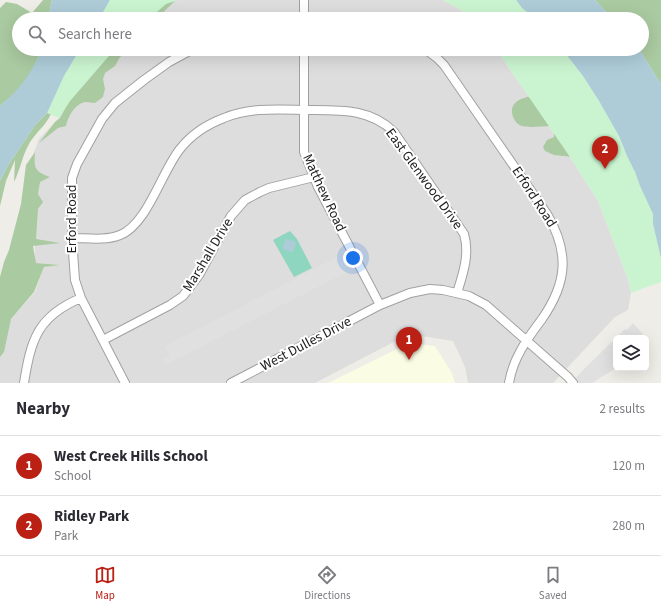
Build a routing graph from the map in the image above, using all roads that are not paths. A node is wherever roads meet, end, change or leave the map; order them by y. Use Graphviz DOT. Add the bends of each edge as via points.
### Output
graph roads {
  1 [pos="304,0"];
  2 [pos="304,12"];
  3 [pos="181,56"];
  4 [pos="304,56"];
  5 [pos="434,56"];
  6 [pos="303,110"];
  7 [pos="314,177"];
  8 [pos="72,238"];
  9 [pos="457,293"];
  10 [pos="81,298"];
  11 [pos="380,305"];
  12 [pos="103,340"];
  13 [pos="526,340"];
  14 [pos="24,383"];
  15 [pos="125,383"];
  16 [pos="231,383"];
  17 [pos="509,383"];
  18 [pos="573,383"];
  1 -- 2 [label="street"];
  3 -- 8 [label="street, Erford Road" via="124,95 102,119 72,178"];
  4 -- 6 [label="street, Matthew Road"];
  5 -- 13 [label="street, Erford Road" via="457,84 547,214 558,235 563,267 559,288 549,308"];
  6 -- 7 [label="street, Matthew Road" via="304,152"];
  6 -- 8 [label="street, East Glenwood Drive" via="252,110 225,117 211,124 194,135 179,150 143,214 132,228 113,237"];
  6 -- 9 [label="street, East Glenwood Drive" via="355,111 372,116 394,132 464,234 467,254"];
  7 -- 11 [label="street, Matthew Road"];
  7 -- 12 [label="street, Marshall Drive" via="269,188 245,200 231,216 199,275 183,296"];
  8 -- 10 [label="street, Erford Road" via="74,280"];
  9 -- 11 [label="street, West Dulles Drive" via="420,290"];
  9 -- 13 [label="street, West Dulles Drive" via="486,305"];
  10 -- 12 [label="street, Erford Road"];
  10 -- 14 [label="street" via="53,313 38,331 30,348"];
  11 -- 16 [label="street, West Dulles Drive"];
  12 -- 15 [label="street, Erford Road"];
  13 -- 17 [label="street, Erford Road" via="512,365"];
  13 -- 18 [label="street, West Dulles Drive"];
}
